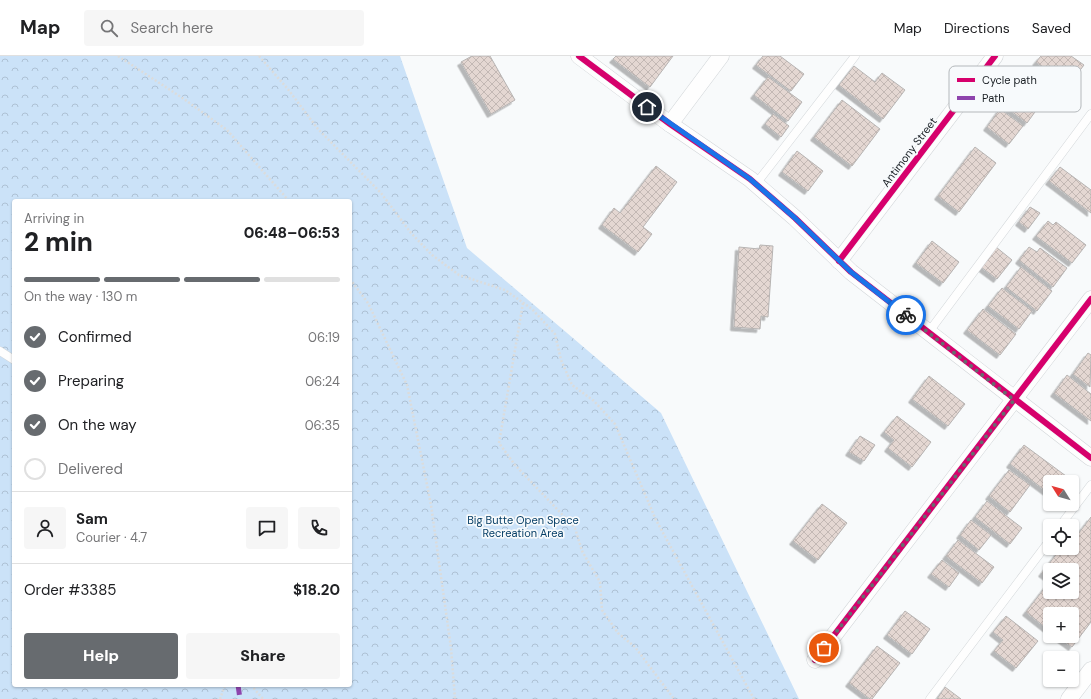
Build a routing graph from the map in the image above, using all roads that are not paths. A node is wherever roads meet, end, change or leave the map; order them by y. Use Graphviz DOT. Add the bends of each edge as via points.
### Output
graph roads {
  1 [pos="579,56"];
  2 [pos="721,56"];
  3 [pos="855,56"];
  4 [pos="995,56"];
  5 [pos="987,66"];
  6 [pos="952,112"];
  7 [pos="1091,114"];
  8 [pos="670,124"];
  9 [pos="756,184"];
  10 [pos="839,261"];
  11 [pos="1091,299"];
  12 [pos="928,333"];
  13 [pos="0,351"];
  14 [pos="12,359"];
  15 [pos="1014,400"];
  16 [pos="1091,458"];
  17 [pos="1091,485"];
  18 [pos="1065,519"];
  19 [pos="1043,549"];
  20 [pos="815,660"];
  21 [pos="1091,670"];
  22 [pos="930,699"];
  23 [pos="1069,699"];
  1 -- 8 [label="street"];
  2 -- 8 [label="street"];
  3 -- 9 [label="lane"];
  4 -- 5 [label="street, Antimony Street"];
  6 -- 10 [label="street, Antimony Street"];
  7 -- 12 [label="lane"];
  8 -- 9 [label="street"];
  9 -- 10 [label="street"];
  10 -- 12 [label="street"];
  11 -- 15 [label="street"];
  12 -- 15 [label="street"];
  13 -- 14 [label="lane"];
  15 -- 16 [label="street"];
  15 -- 20 [label="street"];
  17 -- 18 [label="lane"];
  19 -- 22 [label="lane"];
  21 -- 23 [label="street"];
}
